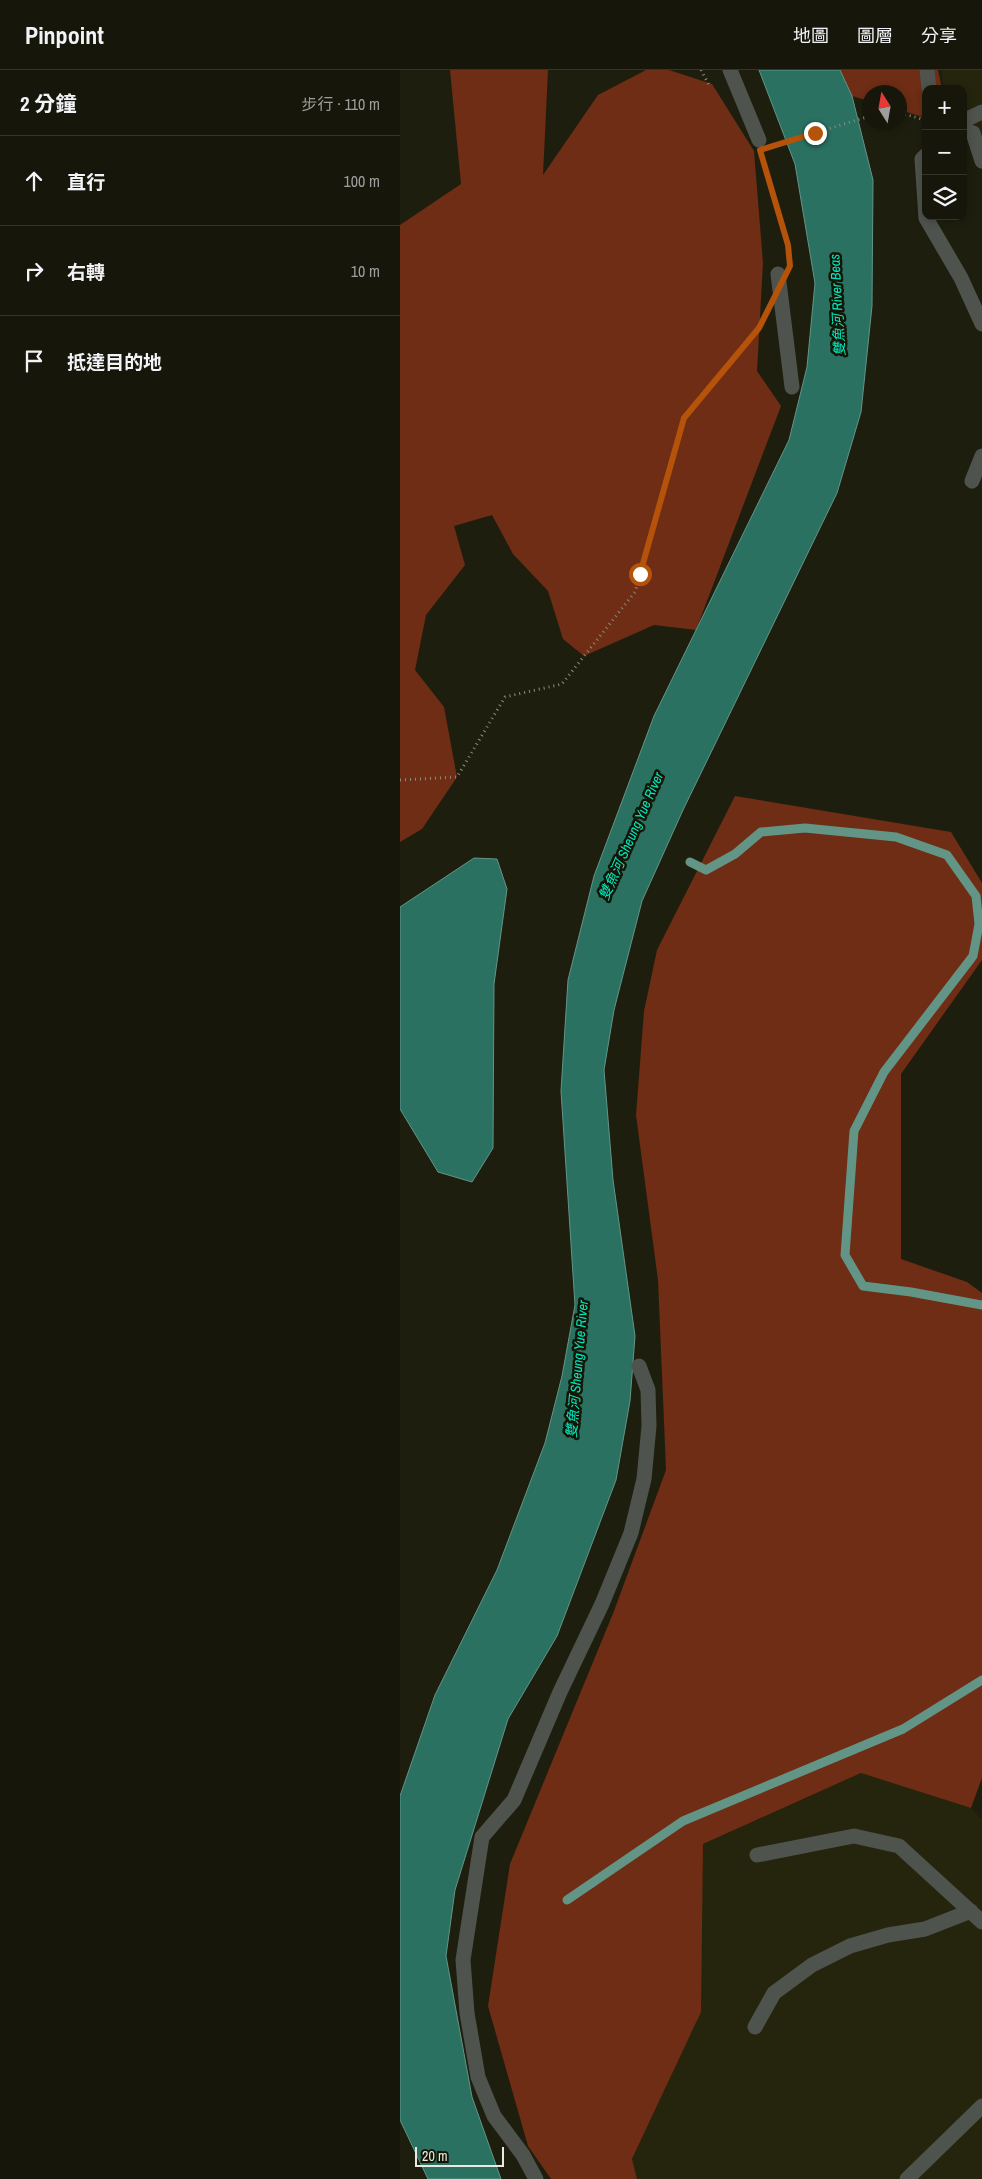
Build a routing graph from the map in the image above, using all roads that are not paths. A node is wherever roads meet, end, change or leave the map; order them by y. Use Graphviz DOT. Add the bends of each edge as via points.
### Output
graph roads {
  1 [pos="730,70"];
  2 [pos="927,70"];
  3 [pos="929,85"];
  4 [pos="982,112"];
  5 [pos="967,119"];
  6 [pos="967,131"];
  7 [pos="760,140"];
  8 [pos="982,161"];
  9 [pos="923,175"];
  10 [pos="778,274"];
  11 [pos="982,324"];
  12 [pos="792,387"];
  13 [pos="982,456"];
  14 [pos="972,481"];
  15 [pos="639,1366"];
  16 [pos="757,1855"];
  17 [pos="971,1911"];
  18 [pos="982,1922"];
  19 [pos="755,2027"];
  20 [pos="982,2106"];
  21 [pos="536,2179"];
  22 [pos="907,2179"];
  1 -- 7 [label="street"];
  2 -- 3 [label="street"];
  4 -- 5 [label="street"];
  6 -- 8 [label="street" via="973,133"];
  9 -- 11 [label="street" via="926,218 961,278"];
  10 -- 12 [label="street"];
  13 -- 14 [label="street"];
  15 -- 21 [label="street" via="648,1390 649,1426 644,1479 631,1533 514,1800 482,1837 463,1960 467,2013 478,2077 494,2116 523,2154"];
  16 -- 17 [label="street" via="854,1836 899,1846"];
  17 -- 18 [label="street"];
  17 -- 19 [label="street" via="925,1929 850,1946 812,1965 774,1993"];
  20 -- 22 [label="street"];
}
